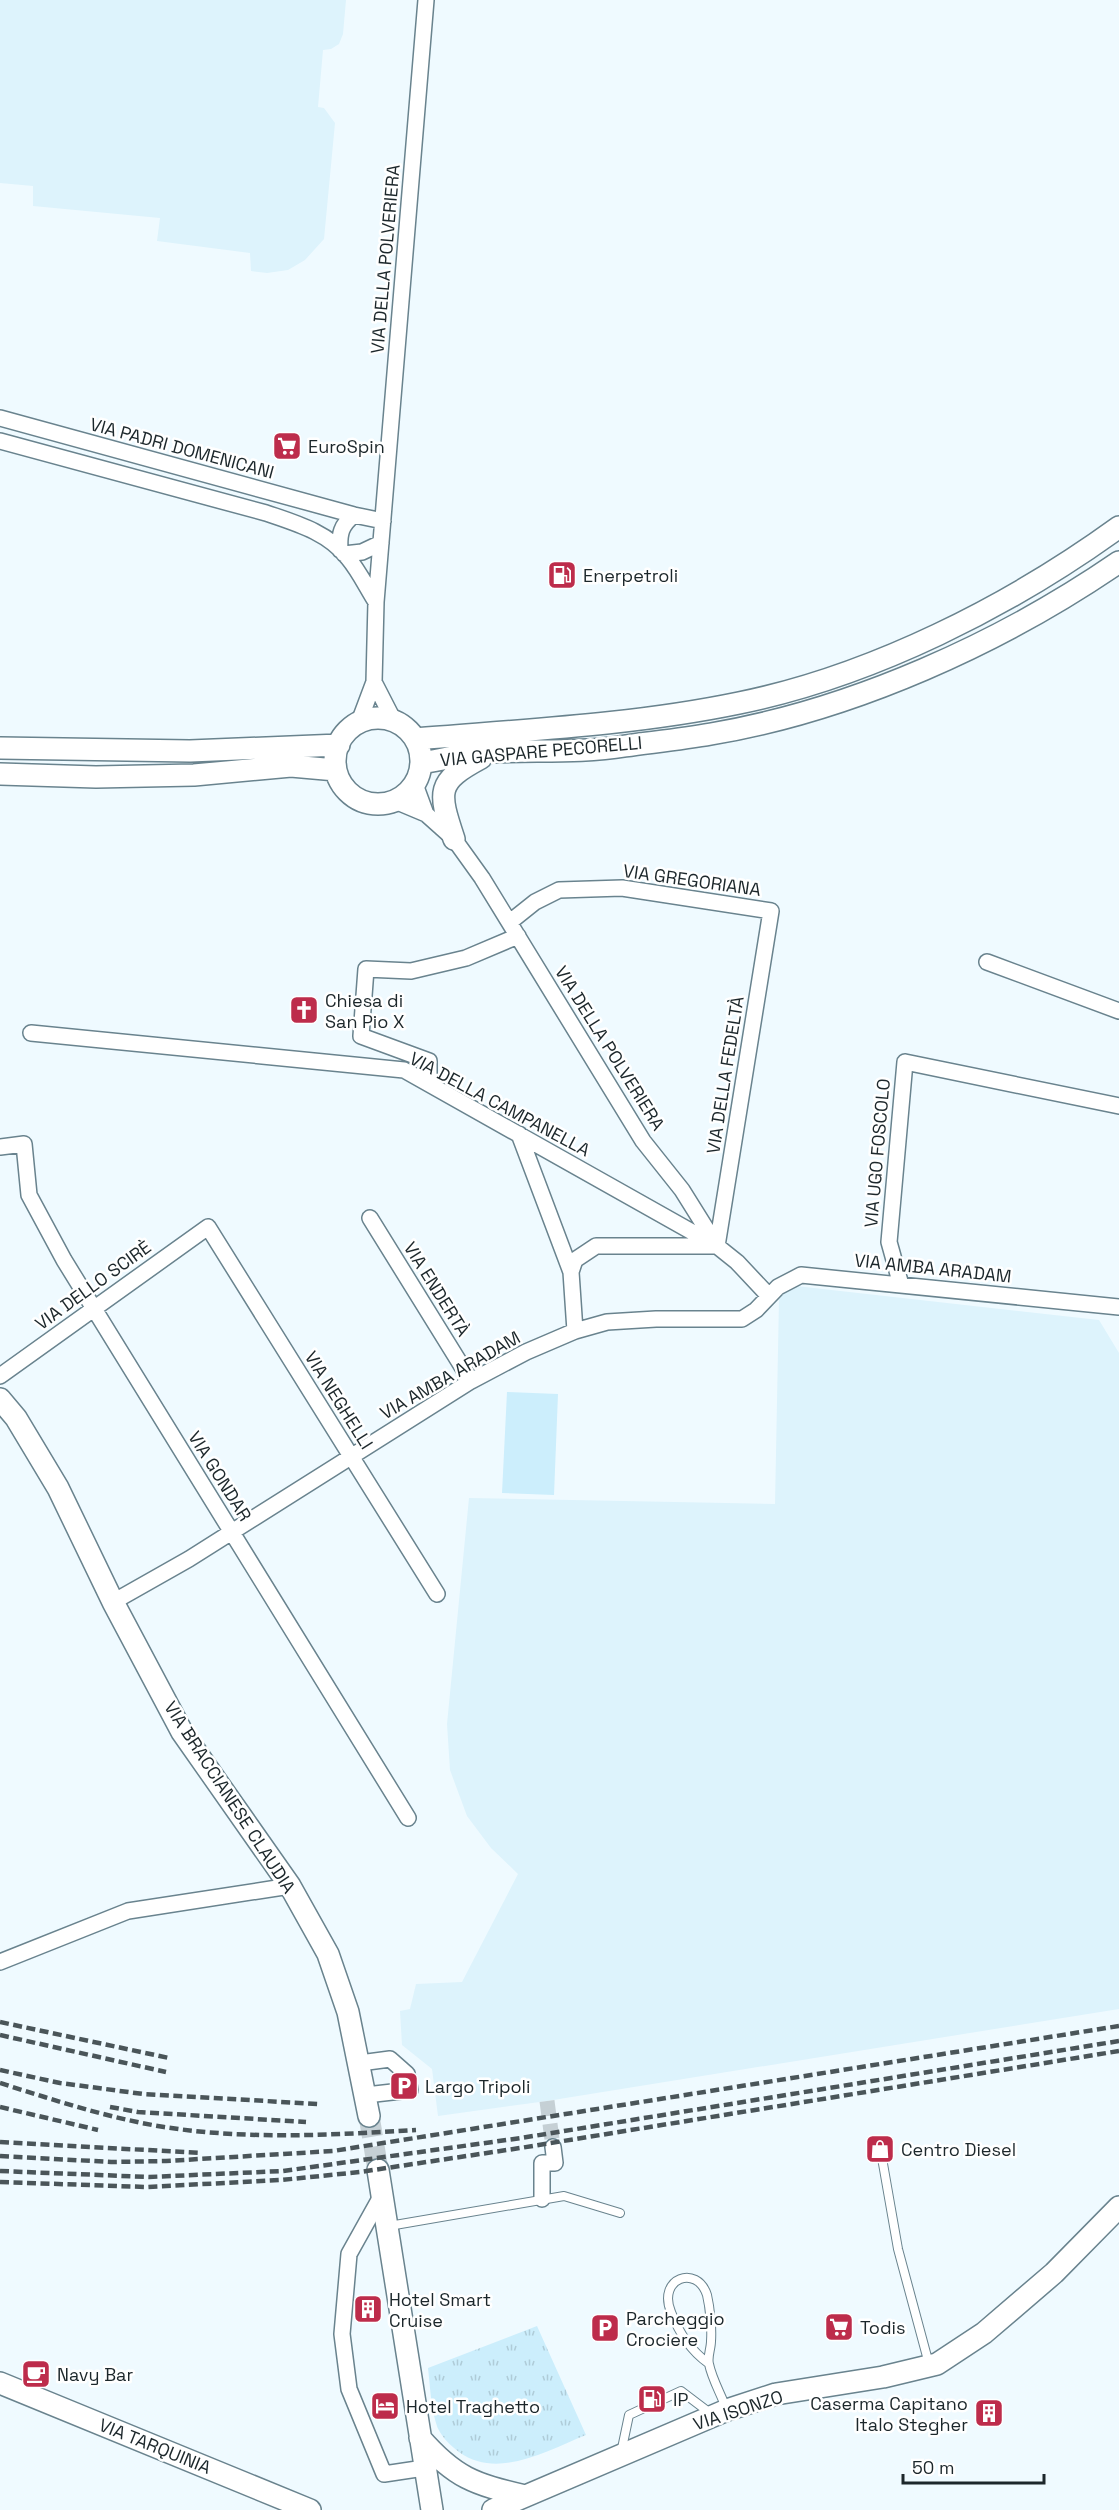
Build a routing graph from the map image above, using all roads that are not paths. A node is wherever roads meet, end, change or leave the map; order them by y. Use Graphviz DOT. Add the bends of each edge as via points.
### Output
graph roads {
  1 [pos="426,0"];
  2 [pos="0,418"];
  3 [pos="0,441"];
  4 [pos="354,515"];
  5 [pos="383,521"];
  6 [pos="1119,527"];
  7 [pos="381,543"];
  8 [pos="342,552"];
  9 [pos="1119,561"];
  10 [pos="376,602"];
  11 [pos="374,682"];
  12 [pos="394,721"];
  13 [pos="359,722"];
  14 [pos="416,739"];
  15 [pos="339,745"];
  16 [pos="0,748"];
  17 [pos="492,752"];
  18 [pos="422,763"];
  19 [pos="336,770"];
  20 [pos="0,774"];
  21 [pos="415,784"];
  22 [pos="395,801"];
  23 [pos="426,814"];
  24 [pos="454,839"];
  25 [pos="771,911"];
  26 [pos="514,929"];
  27 [pos="987,962"];
  28 [pos="1119,1011"];
  29 [pos="32,1033"];
  30 [pos="429,1084"];
  31 [pos="1119,1106"];
  32 [pos="519,1134"];
  33 [pos="0,1147"];
  34 [pos="370,1218"];
  35 [pos="208,1227"];
  36 [pos="717,1246"];
  37 [pos="571,1272"];
  38 [pos="901,1285"];
  39 [pos="769,1296"];
  40 [pos="1119,1307"];
  41 [pos="94,1309"];
  42 [pos="575,1331"];
  43 [pos="0,1376"];
  44 [pos="471,1381"];
  45 [pos="0,1399"];
  46 [pos="352,1456"];
  47 [pos="232,1532"];
  48 [pos="437,1594"];
  49 [pos="113,1602"];
  50 [pos="408,1818"];
  51 [pos="290,1886"];
  52 [pos="0,1962"];
  53 [pos="360,2063"];
  54 [pos="368,2106"];
  55 [pos="553,2147"];
  56 [pos="882,2158"];
  57 [pos="378,2170"];
  58 [pos="383,2193"];
  59 [pos="542,2199"];
  60 [pos="1119,2207"];
  61 [pos="620,2213"];
  62 [pos="388,2226"];
  63 [pos="708,2363"];
  64 [pos="930,2366"];
  65 [pos="0,2383"];
  66 [pos="720,2413"];
  67 [pos="420,2438"];
  68 [pos="620,2454"];
  69 [pos="424,2468"];
  70 [pos="525,2496"];
  71 [pos="295,2506"];
  72 [pos="310,2510"];
  73 [pos="432,2510"];
  74 [pos="493,2510"];
  1 -- 5 [label="street, VIA DELLA POLVERIERA"];
  2 -- 4 [label="street, VIA PADRI DOMENICANI"];
  3 -- 8 [label="street" via="266,513 303,526"];
  4 -- 5 [label="street, VIA PADRI DOMENICANI"];
  4 -- 8 [label="street" via="344,523 339,535"];
  5 -- 7 [label="street"];
  6 -- 14 [label="street, VIA GASPARE PECORELLI" via="1035,582 957,624 864,665 802,685 741,702 656,718"];
  7 -- 8 [label="street" via="362,552"];
  7 -- 10 [label="street"];
  8 -- 10 [label="street"];
  9 -- 17 [label="street, VIA GASPARE PECORELLI" via="1068,596 969,648 831,704 711,734 573,752"];
  10 -- 11 [label="street"];
  11 -- 12 [label="street"];
  11 -- 13 [label="street"];
  12 -- 13 [label="street" via="372,718"];
  12 -- 14 [label="street, VIA GASPARE PECORELLI"];
  13 -- 15 [label="street"];
  14 -- 18 [label="street"];
  15 -- 16 [label="street" via="190,751"];
  15 -- 19 [label="street"];
  17 -- 18 [label="street, VIA GASPARE PECORELLI"];
  17 -- 24 [label="street" via="461,768 444,791"];
  18 -- 21 [label="street, VIA GASPARE PECORELLI"];
  19 -- 20 [label="street" via="291,766 194,775"];
  19 -- 22 [label="street" via="341,783 360,800 382,804"];
  21 -- 22 [label="street"];
  21 -- 23 [label="street, VIA DELLA POLVERIERA"];
  22 -- 23 [label="street, VIA DELLA POLVERIERA"];
  23 -- 24 [label="street, VIA DELLA POLVERIERA"];
  24 -- 26 [label="street, VIA DELLA POLVERIERA"];
  25 -- 26 [label="street, VIA GREGORIANA" via="622,888 559,890 535,902"];
  25 -- 36 [label="street, VIA DELLA FEDELTÀ"];
  26 -- 30 [label="street, VIA GREGORIANA" via="466,958 411,971 366,969 362,1036 429,1061"];
  26 -- 36 [label="street, VIA DELLA POLVERIERA" via="643,1141 682,1190"];
  27 -- 28 [label="street"];
  29 -- 30 [label="street, VIA DELLA CAMPANELLA" via="404,1070"];
  30 -- 32 [label="street, VIA DELLA CAMPANELLA"];
  31 -- 38 [label="street, VIA UGO FOSCOLO" via="905,1062 889,1242"];
  32 -- 36 [label="street, VIA DELLA CAMPANELLA"];
  32 -- 37 [label="street"];
  33 -- 41 [label="street, VIA GONDAR" via="24,1144 29,1195"];
  34 -- 44 [label="street, VIA ENDERTÀ"];
  35 -- 41 [label="street, VIA DELLO SCIRÈ"];
  35 -- 46 [label="street, VIA NEGHELLI"];
  36 -- 37 [label="street" via="596,1246 575,1260"];
  36 -- 39 [label="street, VIA DELLA POLVERIERA"];
  37 -- 42 [label="street"];
  38 -- 39 [label="street, VIA AMBA ARADAM" via="801,1275"];
  38 -- 40 [label="street, VIA AMBA ARADAM"];
  39 -- 42 [label="street, VIA AMBA ARADAM" via="742,1319 646,1319 608,1322"];
  41 -- 43 [label="street, VIA DELLO SCIRÈ"];
  41 -- 47 [label="street, VIA GONDAR"];
  42 -- 44 [label="street, VIA AMBA ARADAM"];
  44 -- 46 [label="street, VIA AMBA ARADAM"];
  45 -- 49 [label="street, VIA BRACCIANESE CLAUDIA" via="16,1418 58,1488"];
  46 -- 47 [label="street, VIA AMBA ARADAM"];
  46 -- 48 [label="street, VIA NEGHELLI"];
  47 -- 49 [label="street, VIA AMBA ARADAM"];
  47 -- 50 [label="street, VIA GONDAR"];
  49 -- 51 [label="street, VIA BRACCIANESE CLAUDIA" via="182,1732"];
  51 -- 52 [label="street" via="128,1911"];
  51 -- 53 [label="street, VIA BRACCIANESE CLAUDIA" via="328,1954"];
  53 -- 54 [label="street, VIA BRACCIANESE CLAUDIA"];
  53 -- 54 [label="street" via="390,2059 407,2074 410,2090"];
  55 -- 59 [label="street" via="555,2163 542,2163"];
  56 -- 64 [label="lane" via="898,2249"];
  57 -- 58 [label="street"];
  58 -- 62 [label="street"];
  58 -- 69 [label="street" via="349,2254 342,2334 349,2389 384,2474"];
  59 -- 61 [label="lane" via="564,2196"];
  59 -- 62 [label="lane"];
  60 -- 64 [label="street, VIA ISONZO" via="1054,2273 984,2333"];
  62 -- 67 [label="street"];
  63 -- 63 [label="lane" via="711,2340 706,2295 699,2282 679,2278 667,2293 670,2310 692,2351"];
  63 -- 66 [label="lane"];
  64 -- 66 [label="street, VIA ISONZO" via="883,2378 776,2394"];
  65 -- 71 [label="street, VIA TARQUINIA"];
  66 -- 68 [label="street, VIA ISONZO"];
  66 -- 68 [label="lane" via="681,2391 629,2415"];
  67 -- 69 [label="street"];
  67 -- 70 [label="street" via="441,2462 469,2481"];
  68 -- 70 [label="street, VIA ISONZO"];
  69 -- 73 [label="street"];
  70 -- 74 [label="street, VIA ISONZO"];
  71 -- 72 [label="street, VIA TARQUINIA"];
}
